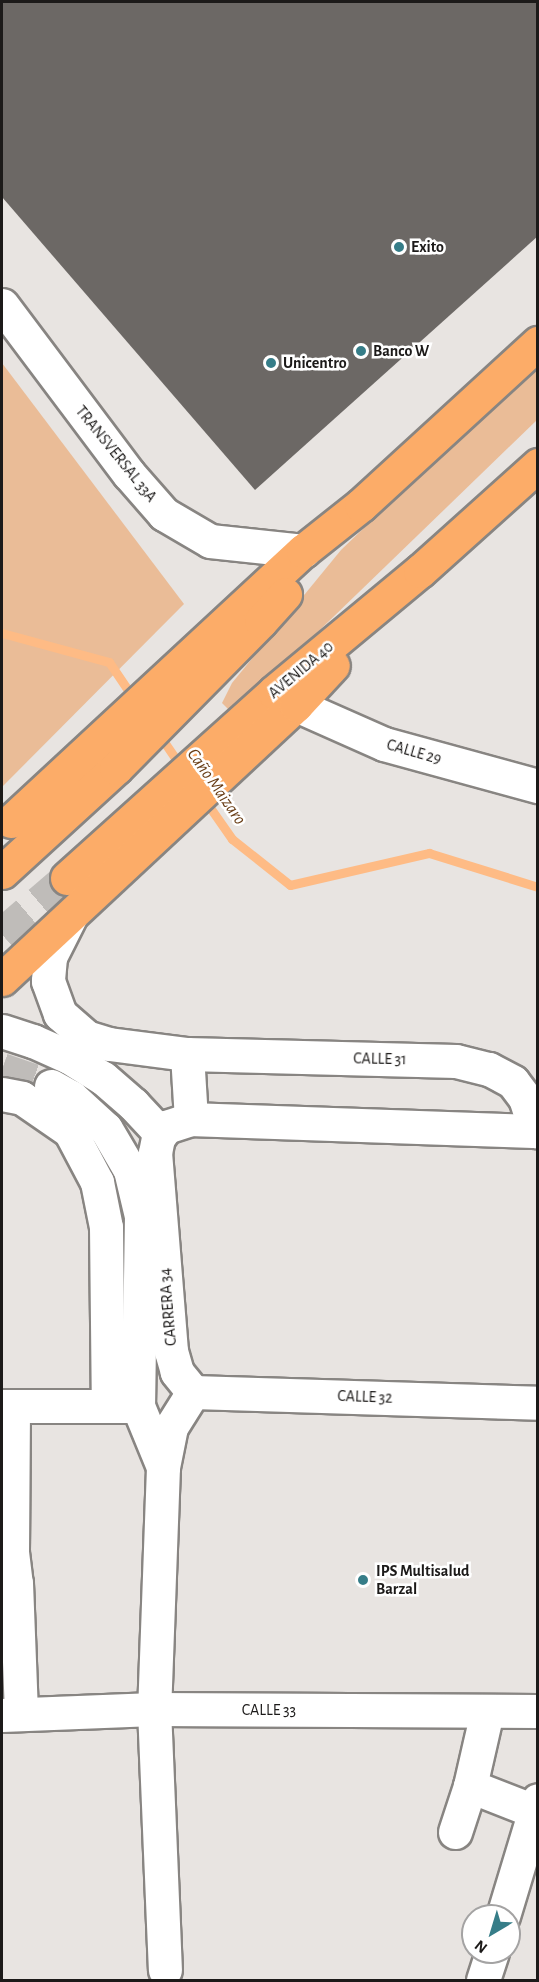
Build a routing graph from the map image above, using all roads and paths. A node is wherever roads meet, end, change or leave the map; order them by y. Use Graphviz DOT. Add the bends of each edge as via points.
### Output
graph roads {
  1 [pos="2,305"];
  2 [pos="537,343"];
  3 [pos="537,465"];
  4 [pos="361,505"];
  5 [pos="303,551"];
  6 [pos="420,571"];
  7 [pos="163,701"];
  8 [pos="296,705"];
  9 [pos="215,762"];
  10 [pos="537,786"];
  11 [pos="154,818"];
  12 [pos="11,821"];
  13 [pos="2,872"];
  14 [pos="67,878"];
  15 [pos="72,912"];
  16 [pos="2,979"];
  17 [pos="2,1031"];
  18 [pos="187,1054"];
  19 [pos="51,1086"];
  20 [pos="531,1086"];
  21 [pos="2,1094"];
  22 [pos="191,1119"];
  23 [pos="537,1131"];
  24 [pos="160,1133"];
  25 [pos="193,1392"];
  26 [pos="537,1403"];
  27 [pos="7,1406"];
  28 [pos="123,1406"];
  29 [pos="163,1467"];
  30 [pos="7,1546"];
  31 [pos="9,1601"];
  32 [pos="154,1709"];
  33 [pos="537,1711"];
  34 [pos="487,1712"];
  35 [pos="11,1714"];
  36 [pos="470,1786"];
  37 [pos="536,1806"];
  38 [pos="455,1832"];
  39 [pos="507,1904"];
  40 [pos="488,1964"];
  41 [pos="165,1970"];
  42 [pos="483,1980"];
  1 -- 5 [label="street, TRANSVERSAL 33A" via="129,474 164,514 210,541"];
  2 -- 4 [label="highway"];
  3 -- 6 [label="highway, AVENIDA 40"];
  4 -- 5 [label="highway"];
  4 -- 7 [label="highway" via="261,621"];
  5 -- 7 [label="highway"];
  6 -- 8 [label="highway"];
  6 -- 9 [label="highway, AVENIDA 40" via="274,692"];
  7 -- 12 [label="highway" via="112,728"];
  7 -- 13 [label="highway" via="141,743"];
  8 -- 9 [label="highway"];
  8 -- 10 [label="street, CALLE 29" via="384,744"];
  9 -- 11 [label="highway"];
  11 -- 14 [label="highway"];
  11 -- 15 [label="highway"];
  15 -- 16 [label="highway"];
  15 -- 18 [label="street, CALLE 31" via="54,946 48,969 50,993 60,1014 76,1031 97,1042"];
  17 -- 24 [label="street" via="69,1057 103,1078"];
  18 -- 20 [label="street, CALLE 31" via="456,1060"];
  18 -- 22 [label="street"];
  19 -- 28 [label="street" via="72,1097 106,1130 130,1170 137,1193 141,1216"];
  20 -- 23 [label="street, CALLE 31"];
  21 -- 28 [label="street" via="22,1098 70,1131 97,1182 106,1227"];
  22 -- 23 [label="street, CALLE 31"];
  22 -- 24 [label="street, CALLE 31"];
  24 -- 25 [label="street, CARRERA 34" via="155,1153 171,1351 177,1372"];
  25 -- 26 [label="street, CALLE 32"];
  25 -- 29 [label="street" via="171,1427"];
  27 -- 28 [label="street"];
  27 -- 30 [label="street"];
  28 -- 29 [label="street"];
  29 -- 32 [label="street"];
  30 -- 31 [label="street"];
  31 -- 35 [label="street"];
  32 -- 34 [label="street, CALLE 33"];
  32 -- 35 [label="street, CALLE 33"];
  32 -- 41 [label="street"];
  33 -- 34 [label="street, CALLE 33"];
  34 -- 36 [label="street"];
  36 -- 37 [label="street"];
  36 -- 38 [label="street"];
  37 -- 39 [label="street"];
  40 -- 42 [label="street"];
}
